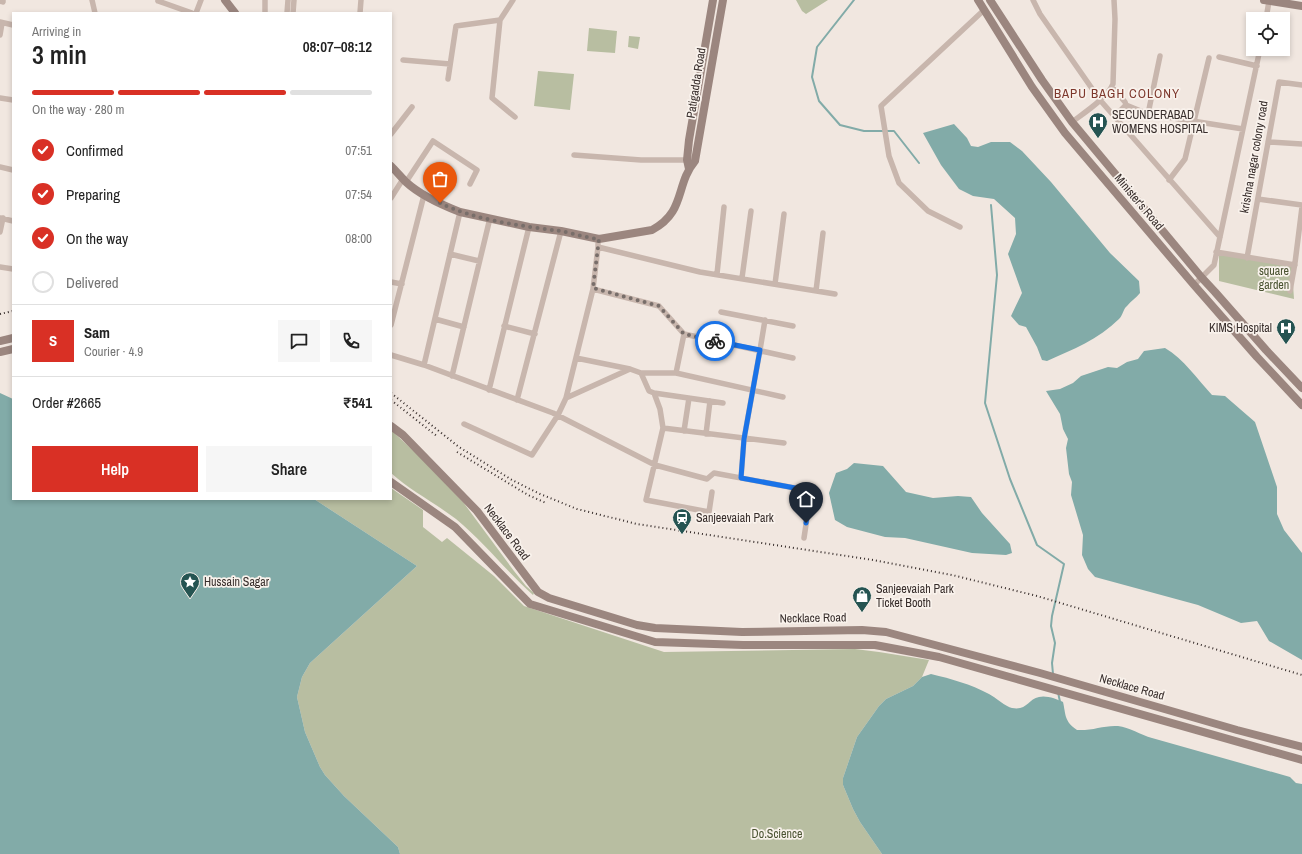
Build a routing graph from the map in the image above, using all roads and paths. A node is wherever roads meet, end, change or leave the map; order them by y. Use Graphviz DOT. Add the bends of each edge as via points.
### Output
graph roads {
  1 [pos="3,0"];
  2 [pos="92,0"];
  3 [pos="158,0"];
  4 [pos="201,0"];
  5 [pos="225,0"];
  6 [pos="265,0"];
  7 [pos="288,0"];
  8 [pos="294,0"];
  9 [pos="361,0"];
  10 [pos="513,0"];
  11 [pos="712,0"];
  12 [pos="723,0"];
  13 [pos="990,0"];
  14 [pos="1033,0"];
  15 [pos="1114,0"];
  16 [pos="1266,0"];
  17 [pos="0,1"];
  18 [pos="981,1"];
  19 [pos="1284,2"];
  20 [pos="1301,7"];
  21 [pos="232,9"];
  22 [pos="984,10"];
  23 [pos="95,12"];
  24 [pos="189,12"];
  25 [pos="196,12"];
  26 [pos="265,12"];
  27 [pos="287,12"];
  28 [pos="293,12"];
  29 [pos="360,12"];
  30 [pos="1266,12"];
  31 [pos="500,20"];
  32 [pos="1,22"];
  33 [pos="12,25"];
  34 [pos="0,35"];
  35 [pos="1160,56"];
  36 [pos="1259,56"];
  37 [pos="1219,57"];
  38 [pos="1209,58"];
  39 [pos="403,60"];
  40 [pos="450,64"];
  41 [pos="1257,66"];
  42 [pos="700,73"];
  43 [pos="710,74"];
  44 [pos="448,79"];
  45 [pos="1302,85"];
  46 [pos="1112,87"];
  47 [pos="0,98"];
  48 [pos="12,100"];
  49 [pos="1100,100"];
  50 [pos="1126,105"];
  51 [pos="412,107"];
  52 [pos="1148,114"];
  53 [pos="515,117"];
  54 [pos="1114,117"];
  55 [pos="1194,120"];
  56 [pos="1072,122"];
  57 [pos="1243,129"];
  58 [pos="392,133"];
  59 [pos="1268,142"];
  60 [pos="1302,144"];
  61 [pos="574,155"];
  62 [pos="687,160"];
  63 [pos="0,167"];
  64 [pos="392,167"];
  65 [pos="689,169"];
  66 [pos="12,170"];
  67 [pos="404,180"];
  68 [pos="1169,180"];
  69 [pos="470,184"];
  70 [pos="424,195"];
  71 [pos="392,197"];
  72 [pos="1258,199"];
  73 [pos="1302,206"];
  74 [pos="724,207"];
  75 [pos="751,211"];
  76 [pos="460,212"];
  77 [pos="784,214"];
  78 [pos="2,218"];
  79 [pos="490,218"];
  80 [pos="12,221"];
  81 [pos="529,227"];
  82 [pos="960,227"];
  83 [pos="561,231"];
  84 [pos="0,232"];
  85 [pos="823,233"];
  86 [pos="1220,237"];
  87 [pos="598,243"];
  88 [pos="1216,252"];
  89 [pos="450,254"];
  90 [pos="1247,258"];
  91 [pos="480,261"];
  92 [pos="1295,265"];
  93 [pos="0,266"];
  94 [pos="12,269"];
  95 [pos="717,274"];
  96 [pos="742,278"];
  97 [pos="1202,278"];
  98 [pos="392,282"];
  99 [pos="402,284"];
  100 [pos="775,284"];
  101 [pos="1194,286"];
  102 [pos="593,288"];
  103 [pos="816,291"];
  104 [pos="1290,291"];
  105 [pos="835,294"];
  106 [pos="721,312"];
  107 [pos="435,319"];
  108 [pos="765,320"];
  109 [pos="392,321"];
  110 [pos="504,326"];
  111 [pos="793,326"];
  112 [pos="464,327"];
  113 [pos="535,334"];
  114 [pos="684,334"];
  115 [pos="760,350"];
  116 [pos="392,355"];
  117 [pos="576,358"];
  118 [pos="793,358"];
  119 [pos="424,365"];
  120 [pos="630,369"];
  121 [pos="641,373"];
  122 [pos="676,373"];
  123 [pos="452,376"];
  124 [pos="1302,388"];
  125 [pos="489,390"];
  126 [pos="752,390"];
  127 [pos="654,393"];
  128 [pos="783,397"];
  129 [pos="566,398"];
  130 [pos="689,398"];
  131 [pos="517,400"];
  132 [pos="710,401"];
  133 [pos="723,403"];
  134 [pos="1302,405"];
  135 [pos="558,415"];
  136 [pos="464,424"];
  137 [pos="392,427"];
  138 [pos="663,428"];
  139 [pos="684,431"];
  140 [pos="706,434"];
  141 [pos="744,439"];
  142 [pos="784,442"];
  143 [pos="655,465"];
  144 [pos="741,478"];
  145 [pos="392,483"];
  146 [pos="712,492"];
  147 [pos="804,538"];
  148 [pos="538,592"];
  149 [pos="530,604"];
  150 [pos="655,628"];
  151 [pos="878,631"];
  152 [pos="654,642"];
  153 [pos="875,645"];
  154 [pos="1302,746"];
  155 [pos="1302,760"];
  1 -- 17 [label="street"];
  2 -- 23 [label="street"];
  3 -- 24 [label="street"];
  4 -- 25 [label="street"];
  5 -- 21 [label="main road"];
  6 -- 26 [label="street"];
  7 -- 27 [label="street"];
  8 -- 28 [label="street"];
  9 -- 29 [label="street"];
  10 -- 31 [label="street"];
  11 -- 42 [label="main road, Patigadda Road"];
  12 -- 43 [label="main road, Patigadda Road"];
  13 -- 56 [label="main road, Minister's Road"];
  14 -- 49 [label="street"];
  15 -- 46 [label="street"];
  16 -- 19 [label="main road"];
  16 -- 30 [label="street"];
  18 -- 22 [label="main road, Minister's Road"];
  19 -- 20 [label="main road"];
  22 -- 82 [label="street" via="881,106 888,156 899,184 928,211"];
  22 -- 101 [label="main road, Minister's Road" via="1032,87 1065,133"];
  31 -- 40 [label="street" via="456,26"];
  31 -- 53 [label="street" via="492,98"];
  32 -- 33 [label="street"];
  32 -- 34 [label="street"];
  35 -- 52 [label="street"];
  36 -- 41 [label="street"];
  37 -- 41 [label="street"];
  38 -- 55 [label="street"];
  39 -- 40 [label="street"];
  40 -- 44 [label="street"];
  41 -- 57 [label="street"];
  42 -- 43 [label="main road"];
  42 -- 62 [label="main road, Patigadda Road"];
  43 -- 65 [label="main road, Patigadda Road" via="695,161"];
  45 -- 59 [label="street, krishna nagar colony road" via="1279,82"];
  46 -- 49 [label="street"];
  46 -- 50 [label="street"];
  47 -- 48 [label="street"];
  49 -- 54 [label="street"];
  49 -- 56 [label="street"];
  50 -- 52 [label="street"];
  50 -- 54 [label="street"];
  51 -- 58 [label="street"];
  52 -- 55 [label="street"];
  54 -- 68 [label="street"];
  55 -- 57 [label="street"];
  55 -- 68 [label="street" via="1185,159"];
  56 -- 97 [label="main road, Minister's Road"];
  57 -- 86 [label="street"];
  59 -- 60 [label="street"];
  59 -- 72 [label="street, krishna nagar colony road"];
  61 -- 62 [label="street" via="641,160"];
  62 -- 65 [label="main road, Patigadda Road"];
  63 -- 66 [label="street"];
  64 -- 67 [label="main road"];
  65 -- 87 [label="main road, Patigadda Road" via="678,203 659,227"];
  67 -- 69 [label="street" via="433,142 477,170"];
  67 -- 70 [label="main road"];
  67 -- 71 [label="street"];
  68 -- 86 [label="street"];
  70 -- 76 [label="main road"];
  70 -- 99 [label="street"];
  72 -- 73 [label="street"];
  72 -- 90 [label="street, krishna nagar colony road"];
  73 -- 92 [label="street"];
  74 -- 95 [label="street"];
  75 -- 96 [label="street"];
  76 -- 79 [label="main road"];
  76 -- 89 [label="street"];
  77 -- 100 [label="street"];
  78 -- 80 [label="street"];
  78 -- 84 [label="street"];
  79 -- 81 [label="main road"];
  79 -- 91 [label="street"];
  81 -- 83 [label="main road"];
  81 -- 110 [label="street"];
  83 -- 87 [label="main road"];
  83 -- 113 [label="street"];
  85 -- 103 [label="street"];
  86 -- 88 [label="street"];
  87 -- 95 [label="street" via="700,272"];
  87 -- 102 [label="street"];
  88 -- 90 [label="street"];
  88 -- 97 [label="street" via="1214,265"];
  89 -- 91 [label="street"];
  89 -- 107 [label="street"];
  90 -- 92 [label="street"];
  91 -- 112 [label="street"];
  92 -- 104 [label="street"];
  93 -- 94 [label="street"];
  95 -- 96 [label="street"];
  96 -- 100 [label="street"];
  97 -- 101 [label="street"];
  97 -- 124 [label="main road, Minister's Road"];
  98 -- 99 [label="street"];
  99 -- 109 [label="street"];
  100 -- 103 [label="street"];
  101 -- 134 [label="main road, Minister's Road"];
  102 -- 114 [label="street" via="659,306"];
  102 -- 117 [label="street"];
  103 -- 105 [label="street"];
  106 -- 108 [label="street"];
  107 -- 112 [label="street"];
  107 -- 119 [label="street"];
  108 -- 111 [label="street"];
  108 -- 115 [label="street"];
  110 -- 113 [label="street"];
  110 -- 125 [label="street"];
  112 -- 123 [label="street"];
  113 -- 131 [label="street"];
  114 -- 115 [label="street"];
  114 -- 122 [label="street"];
  115 -- 118 [label="street"];
  115 -- 126 [label="street"];
  116 -- 119 [label="street"];
  117 -- 120 [label="street"];
  117 -- 129 [label="street"];
  119 -- 123 [label="street"];
  120 -- 121 [label="street"];
  120 -- 129 [label="street"];
  121 -- 122 [label="street"];
  121 -- 127 [label="street" via="649,391"];
  122 -- 126 [label="street"];
  123 -- 125 [label="street"];
  125 -- 131 [label="street"];
  126 -- 128 [label="street"];
  126 -- 141 [label="street"];
  127 -- 130 [label="street"];
  127 -- 138 [label="street"];
  129 -- 135 [label="street"];
  130 -- 132 [label="street"];
  130 -- 139 [label="street"];
  131 -- 135 [label="street"];
  132 -- 133 [label="street"];
  132 -- 140 [label="street"];
  135 -- 136 [label="street" via="532,455"];
  135 -- 143 [label="street"];
  137 -- 148 [label="main road, Necklace Road" via="477,511"];
  138 -- 139 [label="street"];
  138 -- 143 [label="street"];
  139 -- 140 [label="street"];
  140 -- 141 [label="street"];
  141 -- 142 [label="street"];
  141 -- 144 [label="street"];
  143 -- 144 [label="street" via="707,479 714,473"];
  143 -- 146 [label="street" via="646,500 709,512"];
  144 -- 147 [label="street" via="811,491"];
  145 -- 149 [label="main road, Necklace Road" via="454,528"];
  148 -- 149 [label="main road"];
  148 -- 150 [label="main road, Necklace Road" via="548,598"];
  149 -- 152 [label="main road, Necklace Road"];
  150 -- 151 [label="main road, Necklace Road" via="742,632"];
  150 -- 152 [label="main road"];
  151 -- 153 [label="main road"];
  151 -- 154 [label="main road, Necklace Road"];
  152 -- 153 [label="main road, Necklace Road"];
  153 -- 155 [label="main road, Necklace Road" via="939,657"];
}
